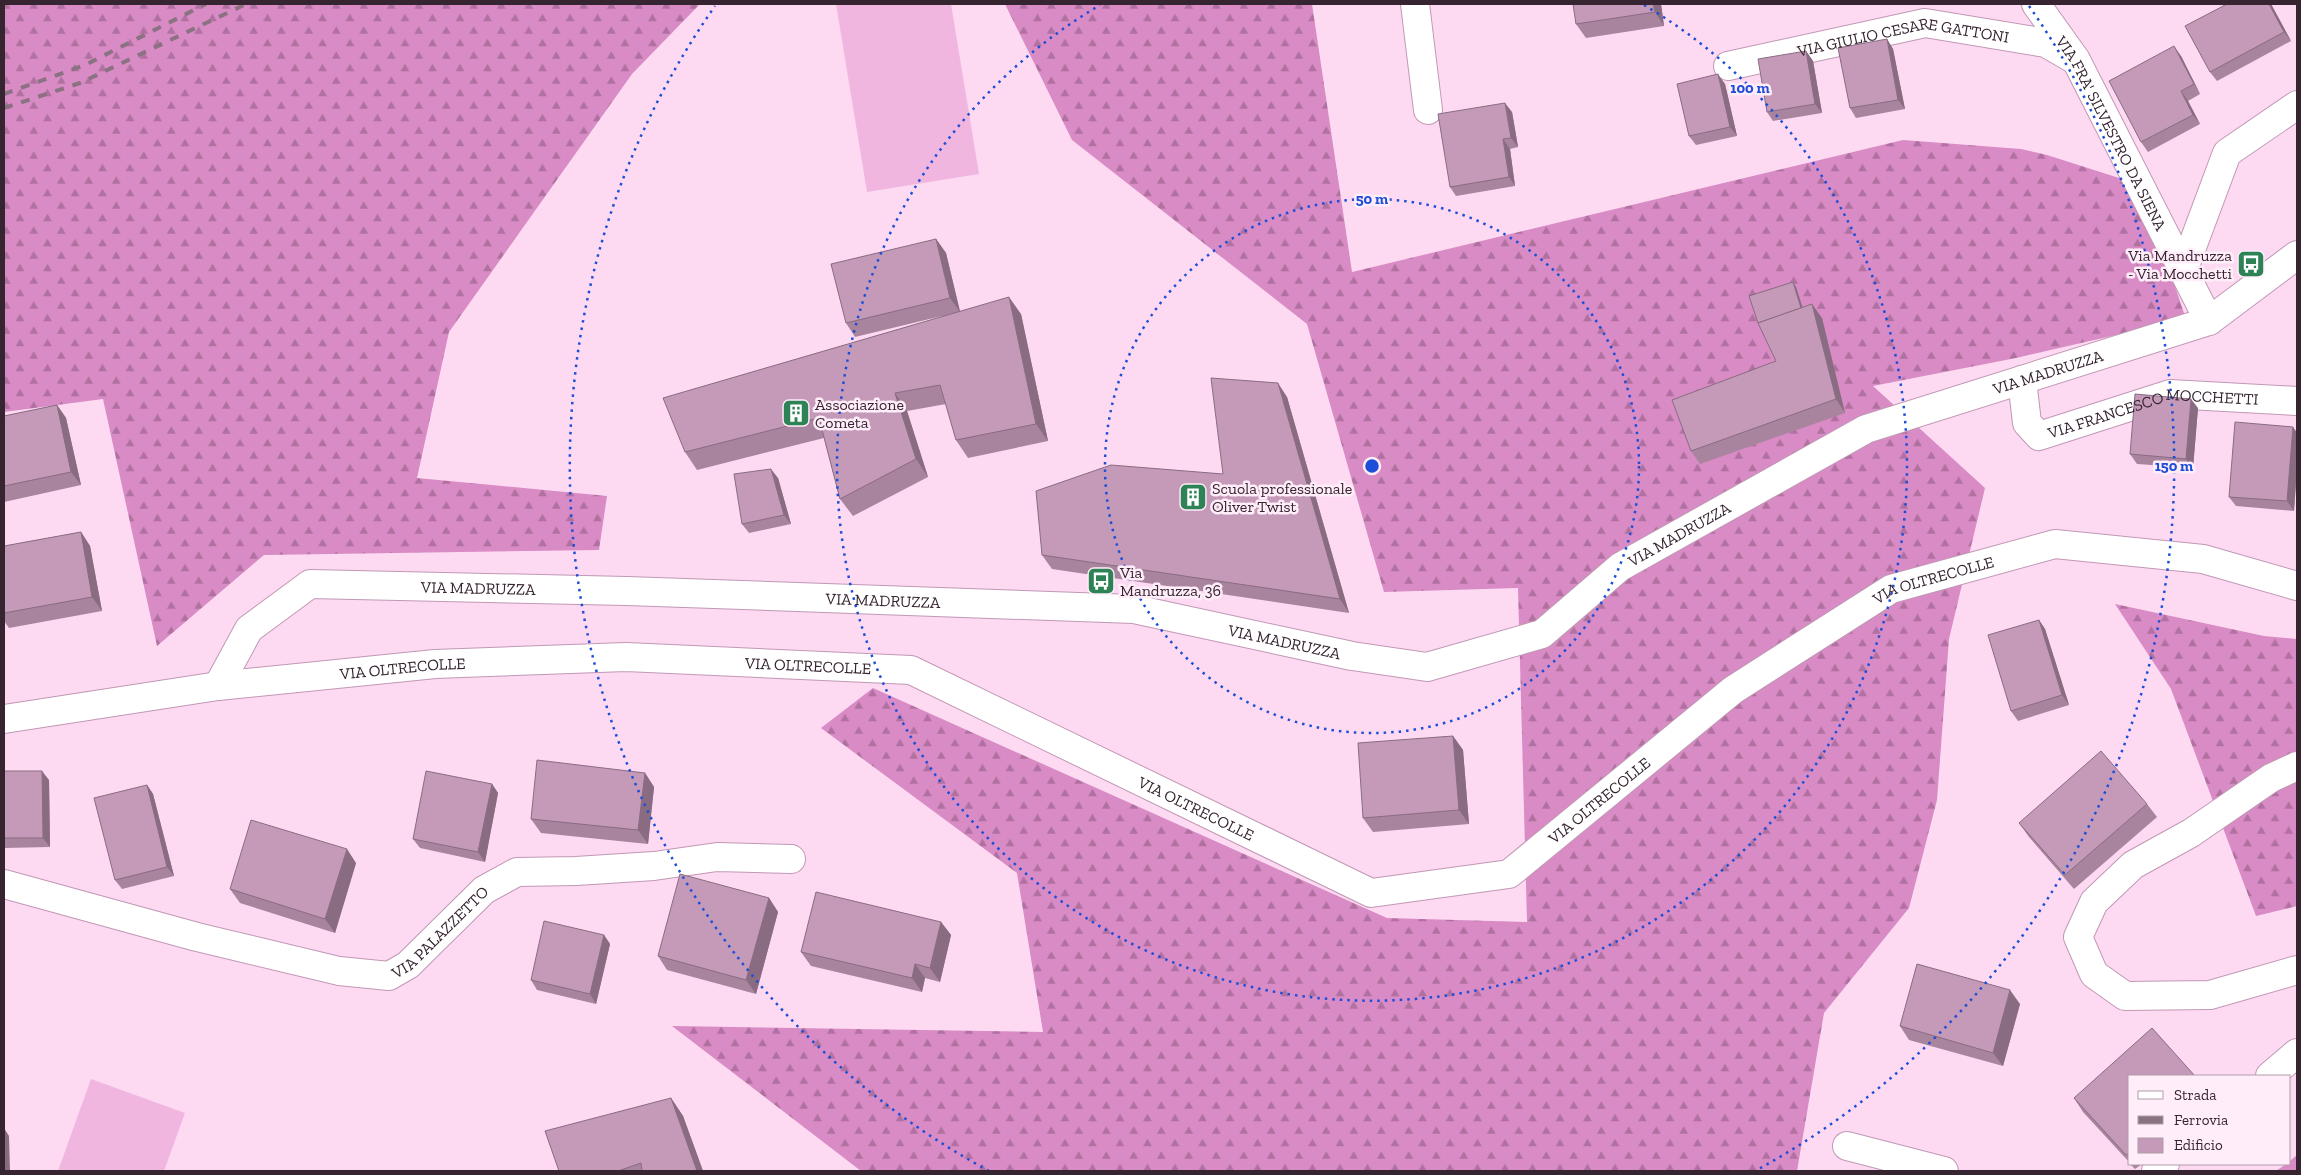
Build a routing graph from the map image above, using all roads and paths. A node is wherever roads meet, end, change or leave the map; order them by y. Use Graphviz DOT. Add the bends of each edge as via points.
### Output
graph roads {
  1 [pos="1416,4"];
  2 [pos="2036,4"];
  3 [pos="2076,60"];
  4 [pos="1728,66"];
  5 [pos="2297,105"];
  6 [pos="1428,110"];
  7 [pos="2297,255"];
  8 [pos="2183,271"];
  9 [pos="2209,321"];
  10 [pos="2022,380"];
  11 [pos="2297,401"];
  12 [pos="2297,586"];
  13 [pos="218,686"];
  14 [pos="4,719"];
  15 [pos="2297,766"];
  16 [pos="790,859"];
  17 [pos="4,884"];
  18 [pos="2297,970"];
  19 [pos="2297,1053"];
  20 [pos="2271,1075"];
  21 [pos="1847,1146"];
  22 [pos="1944,1171"];
  1 -- 6 [label="street"];
  2 -- 3 [label="street, VIA FRA' SILVESTRO DA SIENA"];
  3 -- 4 [label="street, VIA GIULIO CESARE GATTONI" via="2046,43 1925,23"];
  3 -- 8 [label="street, VIA FRA' SILVESTRO DA SIENA"];
  5 -- 8 [label="street" via="2227,153"];
  7 -- 9 [label="street, VIA MADRUZZA"];
  8 -- 9 [label="street, VIA FRA' SILVESTRO DA SIENA"];
  9 -- 10 [label="street, VIA MADRUZZA"];
  10 -- 11 [label="street, VIA FRANCESCO MOCCHETTI" via="2027,423 2039,436 2170,394"];
  10 -- 13 [label="street, VIA MADRUZZA" via="1866,429 1620,567 1542,634 1427,667 1352,656 1134,609 627,591 310,584 249,629"];
  12 -- 13 [label="street, VIA OLTRECOLLE" via="2203,559 2055,544 1891,589 1733,690 1509,874 1371,893 911,670 626,658 434,664"];
  13 -- 14 [label="street, VIA OLTRECOLLE"];
  15 -- 18 [label="street" via="2271,778 2190,833 2133,865 2094,902 2078,937 2094,974 2125,996 2210,995"];
  16 -- 17 [label="street, VIA PALAZZETTO" via="717,857 644,866 517,872 484,890 408,966 389,976 340,971 197,938"];
  19 -- 20 [label="street"];
  21 -- 22 [label="street"];
}
